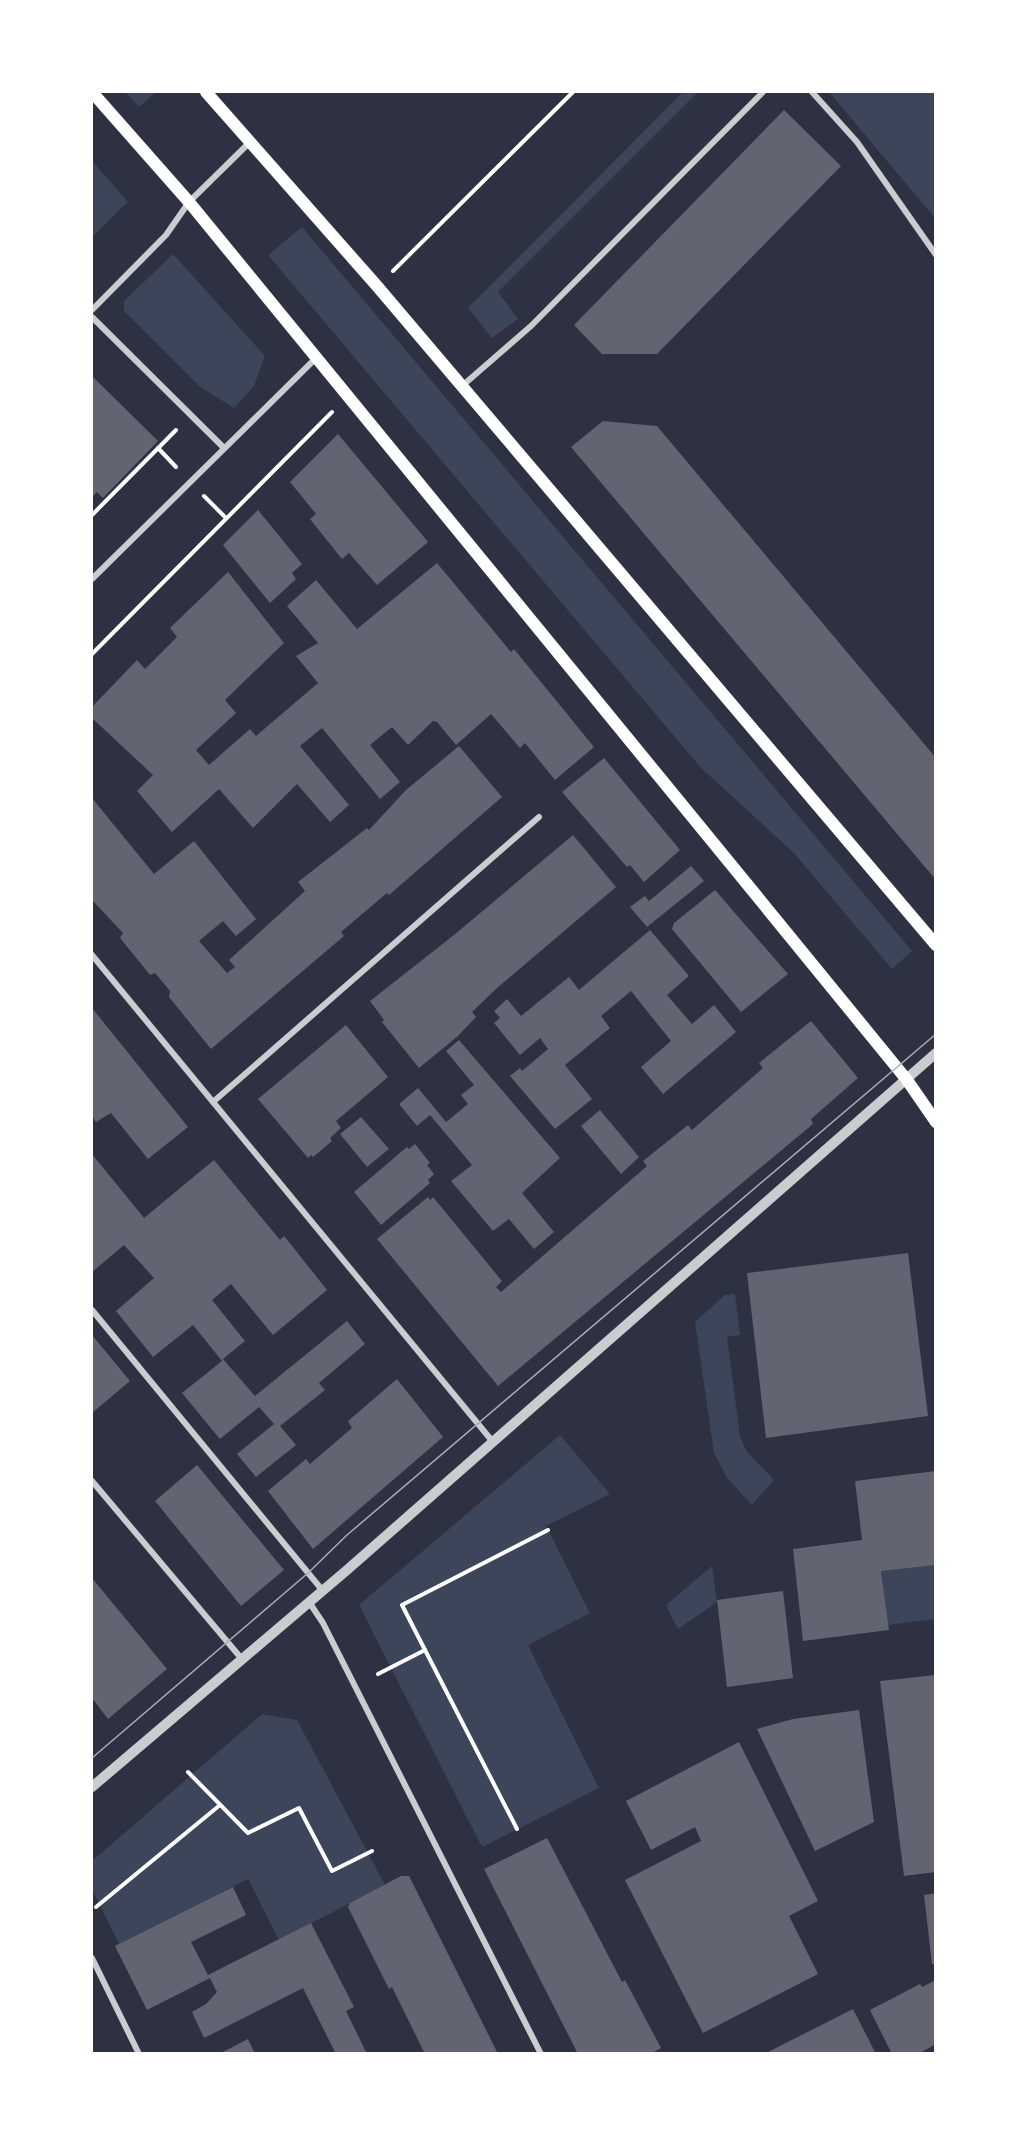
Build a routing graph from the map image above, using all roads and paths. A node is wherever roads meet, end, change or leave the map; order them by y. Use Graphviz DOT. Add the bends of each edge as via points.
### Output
graph roads {
  1 [pos="92,92"];
  2 [pos="206,92"];
  3 [pos="573,92"];
  4 [pos="763,92"];
  5 [pos="812,92"];
  6 [pos="250,142"];
  7 [pos="189,202"];
  8 [pos="936,255"];
  9 [pos="377,286"];
  10 [pos="92,310"];
  11 [pos="92,317"];
  12 [pos="316,358"];
  13 [pos="462,386"];
  14 [pos="348,396"];
  15 [pos="190,415"];
  16 [pos="224,448"];
  17 [pos="92,515"];
  18 [pos="92,579"];
  19 [pos="92,654"];
  20 [pos="539,817"];
  21 [pos="936,945"];
  22 [pos="92,955"];
  23 [pos="936,1053"];
  24 [pos="907,1080"];
  25 [pos="213,1102"];
  26 [pos="936,1122"];
  27 [pos="92,1310"];
  28 [pos="493,1442"];
  29 [pos="92,1481"];
  30 [pos="548,1530"];
  31 [pos="323,1591"];
  32 [pos="309,1602"];
  33 [pos="425,1650"];
  34 [pos="241,1658"];
  35 [pos="378,1674"];
  36 [pos="188,1772"];
  37 [pos="92,1786"];
  38 [pos="220,1804"];
  39 [pos="517,1829"];
  40 [pos="372,1851"];
  41 [pos="96,1907"];
  42 [pos="92,1958"];
  43 [pos="139,2054"];
  44 [pos="541,2054"];
  1 -- 7 [label="main road"];
  2 -- 6 [label="main road"];
  3 -- 9 [label="path"];
  4 -- 13 [label="street" via="531,326"];
  5 -- 8 [label="street" via="857,142"];
  6 -- 7 [label="street"];
  6 -- 9 [label="main road"];
  7 -- 10 [label="street" via="166,235"];
  7 -- 12 [label="main road"];
  9 -- 13 [label="main road"];
  11 -- 15 [label="street"];
  12 -- 14 [label="main road"];
  12 -- 16 [label="street"];
  13 -- 21 [label="main road"];
  14 -- 19 [label="path"];
  14 -- 24 [label="main road"];
  15 -- 16 [label="street"];
  15 -- 17 [label="path"];
  16 -- 18 [label="street"];
  20 -- 25 [label="street"];
  22 -- 25 [label="street"];
  23 -- 24 [label="street"];
  24 -- 26 [label="main road"];
  24 -- 28 [label="street"];
  25 -- 28 [label="street"];
  27 -- 31 [label="street"];
  28 -- 31 [label="street"];
  29 -- 34 [label="street"];
  30 -- 33 [label="path" via="402,1605"];
  31 -- 32 [label="street"];
  32 -- 34 [label="street"];
  32 -- 44 [label="street"];
  33 -- 35 [label="path"];
  33 -- 39 [label="path"];
  34 -- 37 [label="street"];
  36 -- 38 [label="path"];
  38 -- 40 [label="path" via="248,1833 299,1808 332,1872"];
  38 -- 41 [label="path"];
  42 -- 43 [label="street"];
}
